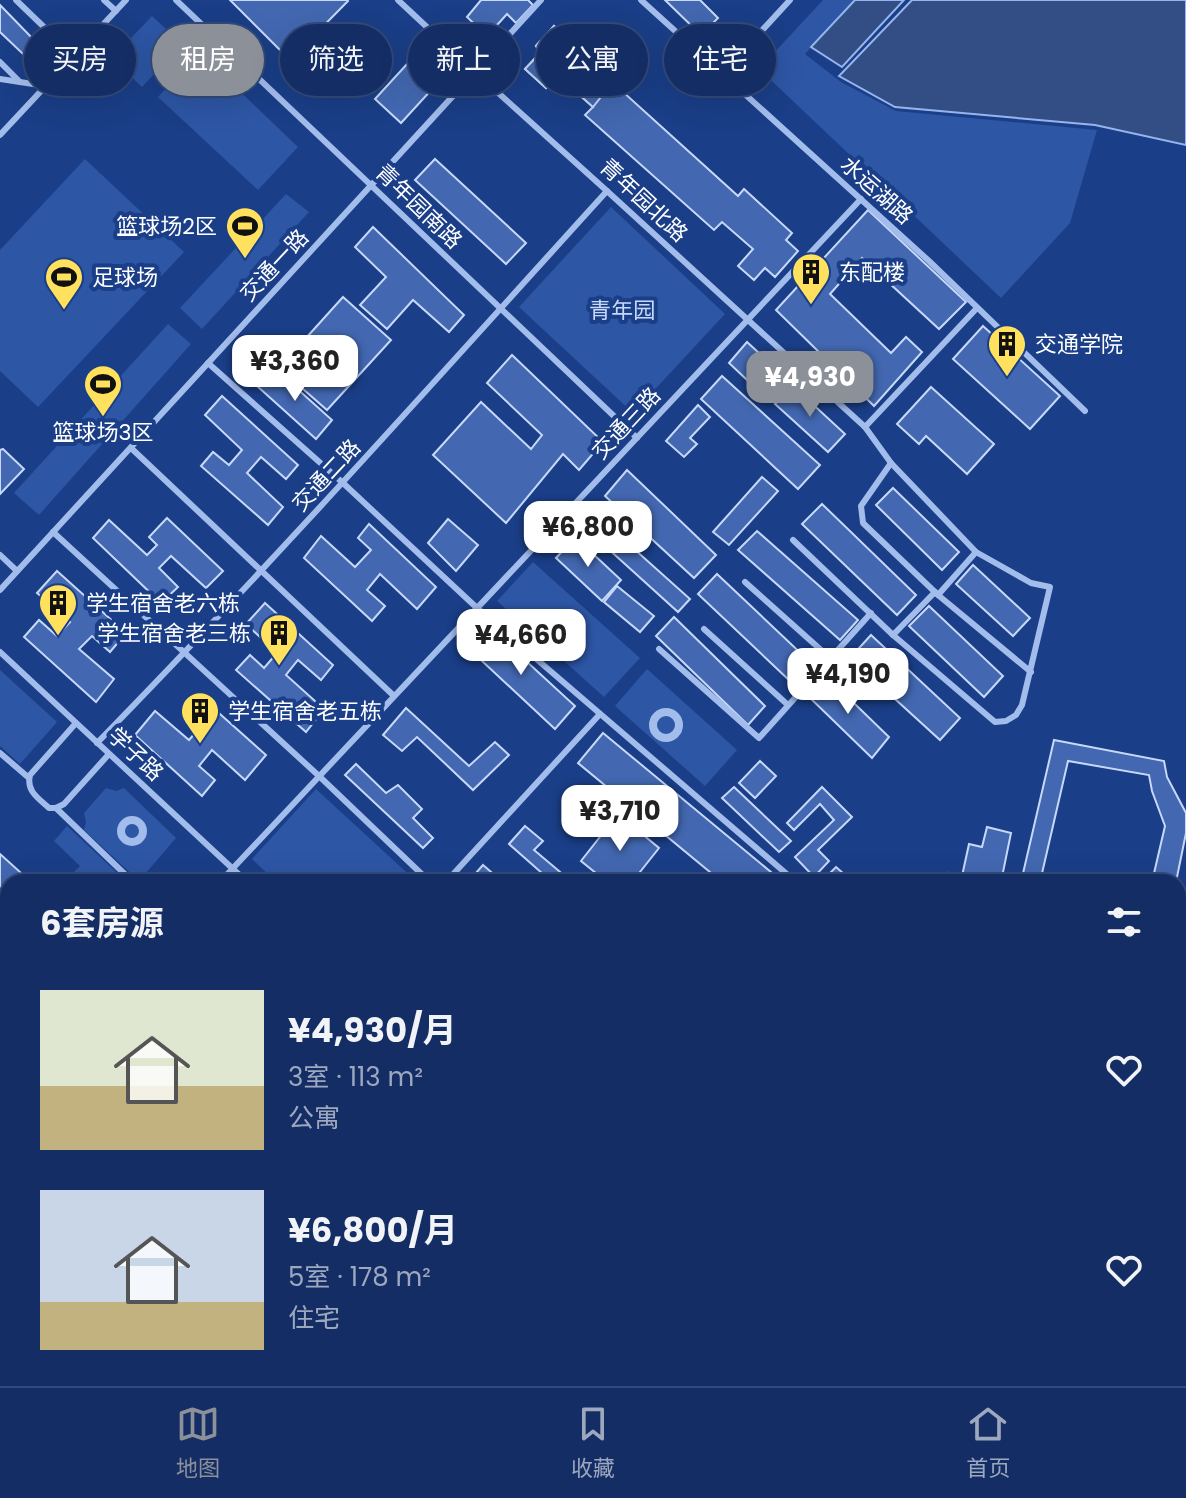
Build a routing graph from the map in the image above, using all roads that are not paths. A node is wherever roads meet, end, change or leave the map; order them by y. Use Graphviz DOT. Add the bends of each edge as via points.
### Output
graph roads {
  1 [pos="16,0"];
  2 [pos="104,0"];
  3 [pos="126,0"];
  4 [pos="176,0"];
  5 [pos="398,0"];
  6 [pos="541,0"];
  7 [pos="641,0"];
  8 [pos="790,0"];
  9 [pos="116,11"];
  10 [pos="41,24"];
  11 [pos="104,24"];
  12 [pos="424,24"];
  13 [pos="519,24"];
  14 [pos="667,24"];
  15 [pos="768,24"];
  16 [pos="0,62"];
  17 [pos="0,79"];
  18 [pos="21,82"];
  19 [pos="24,82"];
  20 [pos="37,96"];
  21 [pos="453,96"];
  22 [pos="502,96"];
  23 [pos="746,96"];
  24 [pos="0,135"];
  25 [pos="371,185"];
  26 [pos="607,191"];
  27 [pos="861,199"];
  28 [pos="501,308"];
  29 [pos="977,308"];
  30 [pos="747,320"];
  31 [pos="208,363"];
  32 [pos="1085,411"];
  33 [pos="865,427"];
  34 [pos="637,438"];
  35 [pos="131,448"];
  36 [pos="891,463"];
  37 [pos="343,483"];
  38 [pos="53,532"];
  39 [pos="793,540"];
  40 [pos="976,552"];
  41 [pos="0,555"];
  42 [pos="17,571"];
  43 [pos="261,571"];
  44 [pos="745,582"];
  45 [pos="0,590"];
  46 [pos="936,593"];
  47 [pos="477,608"];
  48 [pos="871,613"];
  49 [pos="704,629"];
  50 [pos="893,635"];
  51 [pos="659,649"];
  52 [pos="0,652"];
  53 [pos="185,653"];
  54 [pos="830,658"];
  55 [pos="1031,672"];
  56 [pos="394,696"];
  57 [pos="788,705"];
  58 [pos="600,714"];
  59 [pos="76,723"];
  60 [pos="97,743"];
  61 [pos="0,753"];
  62 [pos="109,754"];
  63 [pos="319,776"];
  64 [pos="29,778"];
  65 [pos="56,808"];
  66 [pos="232,869"];
  67 [pos="125,874"];
  68 [pos="227,874"];
  69 [pos="238,874"];
  70 [pos="422,874"];
  71 [pos="453,874"];
  72 [pos="787,874"];
  1 -- 10 [label="lane"];
  2 -- 9 [label="lane"];
  3 -- 9 [label="lane"];
  4 -- 25 [label="lane, 青年园南路"];
  5 -- 12 [label="lane, 青年园北路"];
  6 -- 13 [label="lane, 交通一路"];
  7 -- 14 [label="lane, 水运湖路"];
  8 -- 15 [label="lane"];
  9 -- 11 [label="lane"];
  16 -- 18 [label="lane"];
  17 -- 18 [label="lane"];
  18 -- 19 [label="lane"];
  20 -- 24 [label="lane"];
  21 -- 25 [label="lane, 交通一路"];
  22 -- 26 [label="lane, 青年园北路"];
  23 -- 27 [label="lane, 水运湖路"];
  25 -- 28 [label="lane, 青年园南路"];
  25 -- 31 [label="lane, 交通一路"];
  26 -- 28 [label="lane, 交通二路"];
  26 -- 30 [label="lane, 青年园北路"];
  27 -- 29 [label="lane, 水运湖路"];
  27 -- 30 [label="lane, 交通三路"];
  28 -- 34 [label="lane, 青年园南路"];
  28 -- 37 [label="lane, 交通二路"];
  29 -- 32 [label="lane, 水运湖路"];
  29 -- 33 [label="lane"];
  30 -- 33 [label="lane, 青年园北路"];
  30 -- 34 [label="lane, 交通三路"];
  31 -- 35 [label="lane, 交通一路"];
  31 -- 37 [label="lane"];
  33 -- 36 [label="lane, 青年园北路"];
  34 -- 47 [label="lane, 交通三路"];
  35 -- 38 [label="lane, 交通一路"];
  35 -- 43 [label="lane"];
  36 -- 40 [label="lane, 青年园北路"];
  36 -- 46 [label="lane" via="861,506 863,523"];
  37 -- 43 [label="lane, 交通二路"];
  37 -- 47 [label="lane"];
  38 -- 42 [label="lane, 交通一路"];
  38 -- 53 [label="lane"];
  39 -- 48 [label="lane"];
  40 -- 46 [label="lane"];
  40 -- 55 [label="lane, 青年园北路" via="1031,583 1050,587"];
  41 -- 42 [label="lane"];
  42 -- 45 [label="lane, 交通一路"];
  43 -- 53 [label="lane, 交通二路"];
  43 -- 56 [label="lane"];
  44 -- 54 [label="lane"];
  46 -- 50 [label="lane"];
  46 -- 55 [label="lane"];
  47 -- 56 [label="lane, 交通三路"];
  47 -- 58 [label="lane"];
  48 -- 50 [label="lane"];
  48 -- 54 [label="lane"];
  49 -- 57 [label="lane"];
  50 -- 55 [label="lane" via="995,722 1016,715"];
  51 -- 57 [label="lane" via="759,738"];
  52 -- 59 [label="lane, 学子路"];
  53 -- 60 [label="lane, 交通二路"];
  53 -- 63 [label="lane"];
  54 -- 57 [label="lane"];
  56 -- 63 [label="lane, 交通三路"];
  58 -- 71 [label="lane"];
  58 -- 72 [label="lane"];
  59 -- 60 [label="lane, 学子路"];
  59 -- 64 [label="lane"];
  60 -- 62 [label="lane, 学子路"];
  61 -- 64 [label="lane"];
  62 -- 65 [label="lane"];
  62 -- 66 [label="lane, 学子路"];
  63 -- 66 [label="lane, 交通三路"];
  63 -- 70 [label="lane"];
  64 -- 65 [label="lane" via="30,790"];
  65 -- 67 [label="lane"];
  66 -- 68 [label="lane, 交通三路"];
  66 -- 69 [label="lane, 学子路"];
}
